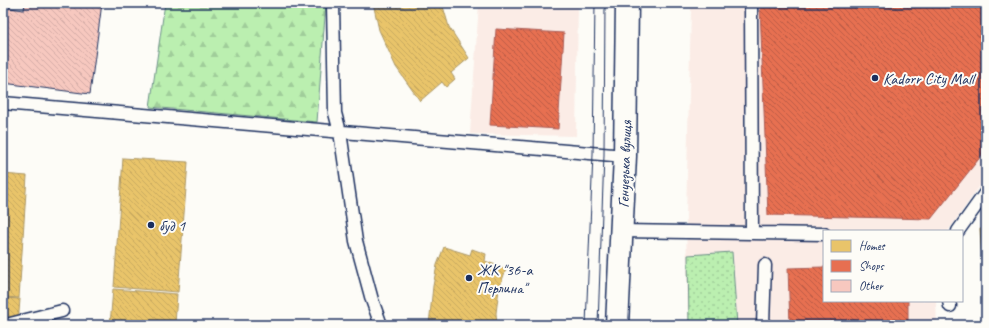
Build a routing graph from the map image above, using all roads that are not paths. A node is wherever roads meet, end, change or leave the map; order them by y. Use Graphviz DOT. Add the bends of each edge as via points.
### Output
graph roads {
  1 [pos="333,3"];
  2 [pos="627,3"];
  3 [pos="751,3"];
  4 [pos="3,103"];
  5 [pos="340,132"];
  6 [pos="625,156"];
  7 [pos="986,192"];
  8 [pos="959,230"];
  9 [pos="622,231"];
  10 [pos="752,233"];
  11 [pos="823,234"];
  12 [pos="765,265"];
  13 [pos="62,311"];
  14 [pos="6,325"];
  15 [pos="381,325"];
  16 [pos="617,325"];
  17 [pos="763,325"];
  1 -- 5 [label="lane" via="335,113"];
  2 -- 6 [label="main road, Генуезька вулиця"];
  3 -- 10 [label="lane"];
  4 -- 5 [label="lane"];
  5 -- 6 [label="lane"];
  5 -- 15 [label="lane" via="356,241"];
  6 -- 9 [label="main road, Генуезька вулиця"];
  7 -- 8 [label="lane"];
  9 -- 10 [label="lane"];
  9 -- 16 [label="main road, Генуезька вулиця"];
  10 -- 11 [label="lane"];
  12 -- 17 [label="lane"];
  13 -- 14 [label="lane"];
}
